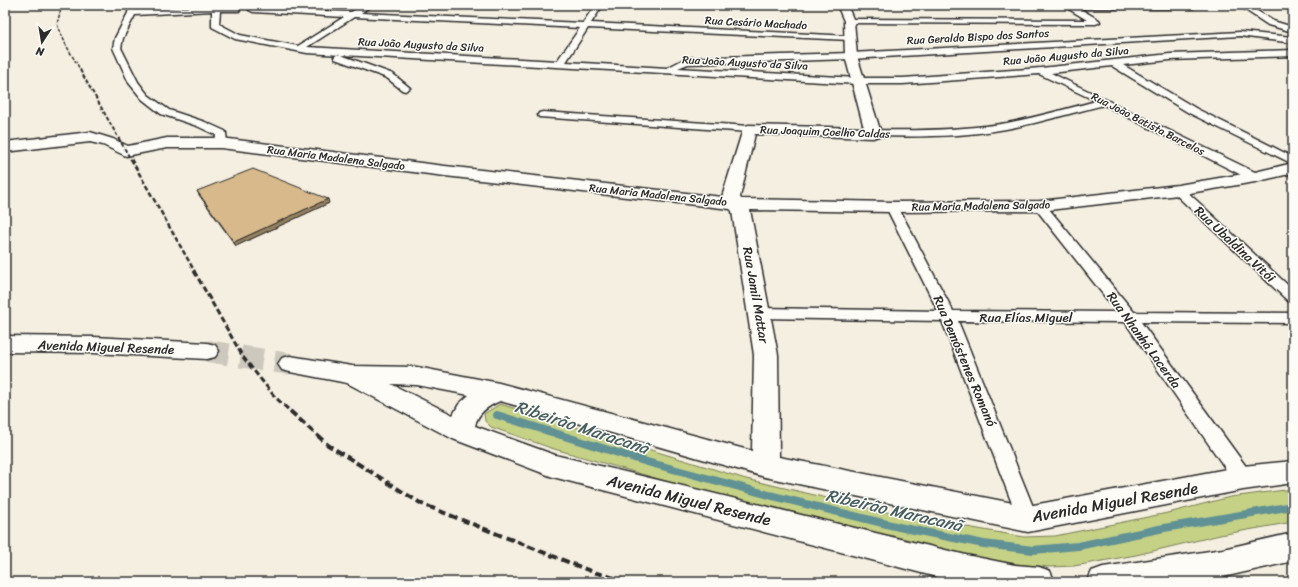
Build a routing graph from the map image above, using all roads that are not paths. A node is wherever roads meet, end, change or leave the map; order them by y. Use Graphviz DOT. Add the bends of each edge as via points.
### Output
graph roads {
  1 [pos="368,5"];
  2 [pos="599,5"];
  3 [pos="835,5"];
  4 [pos="842,5"];
  5 [pos="1114,5"];
  6 [pos="1193,5"];
  7 [pos="1242,5"];
  8 [pos="1070,6"];
  9 [pos="216,8"];
  10 [pos="133,9"];
  11 [pos="236,9"];
  12 [pos="252,10"];
  13 [pos="352,15"];
  14 [pos="849,21"];
  15 [pos="586,26"];
  16 [pos="1293,30"];
  17 [pos="850,38"];
  18 [pos="1293,40"];
  19 [pos="300,49"];
  20 [pos="334,52"];
  21 [pos="1293,53"];
  22 [pos="851,56"];
  23 [pos="1115,64"];
  24 [pos="559,65"];
  25 [pos="667,70"];
  26 [pos="1041,71"];
  27 [pos="858,81"];
  28 [pos="405,88"];
  29 [pos="1105,102"];
  30 [pos="542,115"];
  31 [pos="749,129"];
  32 [pos="873,134"];
  33 [pos="221,144"];
  34 [pos="5,147"];
  35 [pos="1292,167"];
  36 [pos="1255,177"];
  37 [pos="1178,190"];
  38 [pos="736,204"];
  39 [pos="1040,206"];
  40 [pos="892,207"];
  41 [pos="1293,298"];
  42 [pos="760,312"];
  43 [pos="948,316"];
  44 [pos="1130,318"];
  45 [pos="1293,318"];
  46 [pos="5,344"];
  47 [pos="206,351"];
  48 [pos="290,364"];
  49 [pos="352,375"];
  50 [pos="499,392"];
  51 [pos="462,432"];
  52 [pos="765,466"];
  53 [pos="1293,472"];
  54 [pos="1243,478"];
  55 [pos="1028,519"];
  56 [pos="1293,547"];
  57 [pos="1039,582"];
  58 [pos="1103,582"];
  1 -- 13 [label="street"];
  2 -- 15 [label="street"];
  3 -- 4 [label="street"];
  4 -- 14 [label="street"];
  5 -- 6 [label="street"];
  5 -- 8 [label="street"];
  7 -- 16 [label="street" via="1277,26"];
  8 -- 14 [label="street" via="1096,22"];
  9 -- 10 [label="street"];
  9 -- 11 [label="street"];
  9 -- 19 [label="street, Rua João Augusto da Silva" via="215,25 238,37"];
  10 -- 33 [label="street" via="117,48 138,88 145,98 165,112 221,133"];
  12 -- 13 [label="street, Rua Cesário Machado"];
  13 -- 15 [label="street, Rua Cesário Machado"];
  13 -- 19 [label="street"];
  14 -- 17 [label="street"];
  15 -- 17 [label="street, Rua Cesário Machado"];
  15 -- 24 [label="street"];
  17 -- 22 [label="street"];
  18 -- 22 [label="street, Rua Geraldo Bispo dos Santos" via="1240,34"];
  19 -- 20 [label="street, Rua João Augusto da Silva"];
  20 -- 24 [label="street, Rua João Augusto da Silva"];
  20 -- 28 [label="street" via="337,56 390,76"];
  21 -- 23 [label="street, Rua João Augusto da Silva" via="1170,57"];
  22 -- 25 [label="street, Rua Geraldo Bispo dos Santos" via="686,61"];
  22 -- 27 [label="street"];
  23 -- 26 [label="street, Rua João Augusto da Silva"];
  23 -- 35 [label="street"];
  24 -- 25 [label="street, Rua João Augusto da Silva"];
  25 -- 27 [label="street, Rua João Augusto da Silva"];
  26 -- 27 [label="street, Rua João Augusto da Silva" via="903,81"];
  26 -- 29 [label="street, Rua João Batista Barcelos"];
  27 -- 32 [label="street"];
  29 -- 32 [label="street, Rua Joaquim Coelho Caldas" via="992,128 920,134"];
  29 -- 36 [label="street, Rua João Batista Barcelos"];
  30 -- 31 [label="street, Rua Joaquim Coelho Caldas"];
  31 -- 32 [label="street, Rua Joaquim Coelho Caldas"];
  31 -- 38 [label="street, Rua Jamil Mattar" via="731,198"];
  33 -- 34 [label="street, Rua Maria Madalena Salgado" via="167,143 126,151 90,137"];
  33 -- 38 [label="street, Rua Maria Madalena Salgado"];
  35 -- 36 [label="street, Rua Maria Madalena Salgado"];
  36 -- 37 [label="street, Rua Maria Madalena Salgado"];
  37 -- 39 [label="street, Rua Maria Madalena Salgado"];
  37 -- 41 [label="street, Rua Ubaldina Vitói"];
  38 -- 40 [label="street, Rua Maria Madalena Salgado"];
  38 -- 42 [label="street, Rua Jamil Mattar" via="740,210"];
  39 -- 40 [label="street, Rua Maria Madalena Salgado"];
  39 -- 44 [label="street, Rua Nhanhá Lacerda"];
  40 -- 43 [label="street, Rua Demóstenes Romanó"];
  42 -- 43 [label="street, Rua Elías Miguel"];
  42 -- 52 [label="street, Rua Jamil Mattar" via="766,355"];
  43 -- 44 [label="street, Rua Elías Miguel"];
  43 -- 55 [label="street, Rua Demóstenes Romanó"];
  44 -- 45 [label="street, Rua Elías Miguel"];
  44 -- 54 [label="street, Rua Nhanhá Lacerda"];
  46 -- 47 [label="street, Avenida Miguel Resende" via="94,345"];
  48 -- 49 [label="street, Avenida Miguel Resende"];
  49 -- 50 [label="street, Avenida Miguel Resende" via="418,376"];
  49 -- 51 [label="street, Avenida Miguel Resende"];
  50 -- 51 [label="street" via="475,402 462,422"];
  50 -- 52 [label="street, Avenida Miguel Resende"];
  51 -- 57 [label="street, Avenida Miguel Resende" via="553,466 966,570"];
  52 -- 55 [label="street, Avenida Miguel Resende"];
  53 -- 54 [label="street, Avenida Miguel Resende"];
  54 -- 55 [label="street, Avenida Miguel Resende"];
  56 -- 58 [label="street" via="1223,563"];
}
